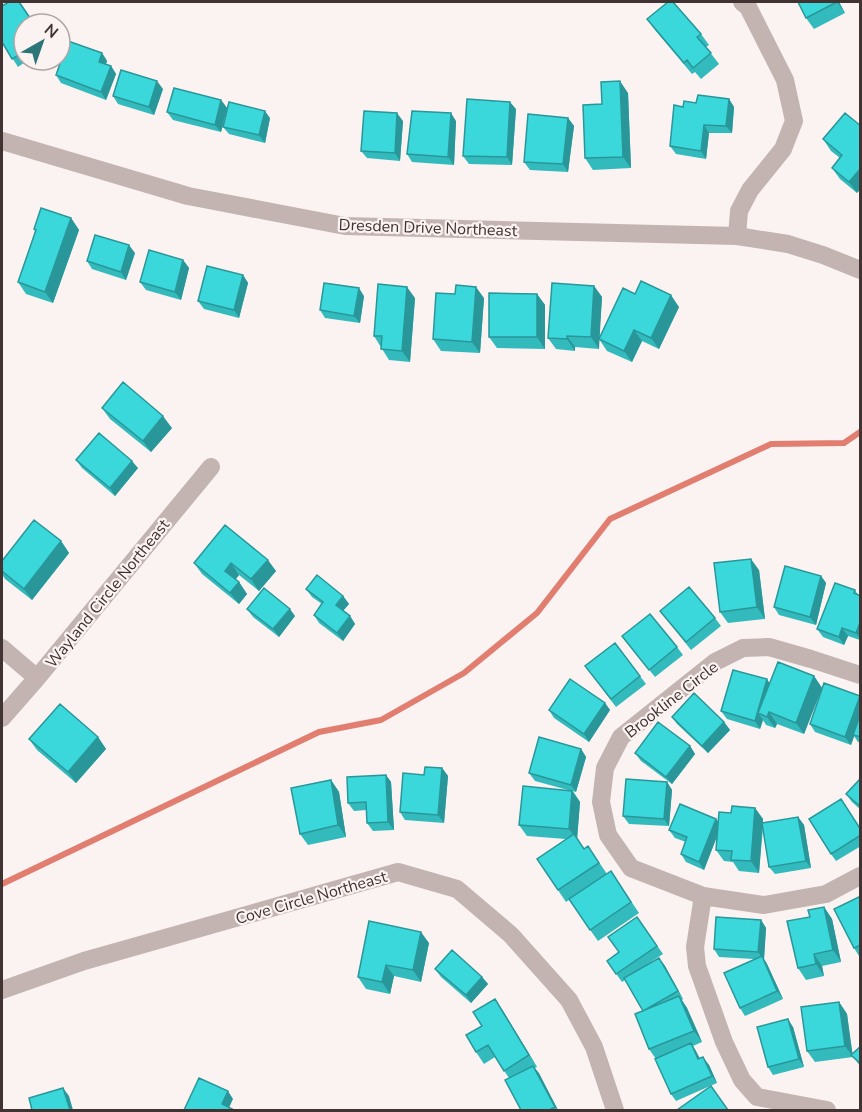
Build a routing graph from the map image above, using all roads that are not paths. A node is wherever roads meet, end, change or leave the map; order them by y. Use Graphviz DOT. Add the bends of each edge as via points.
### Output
graph roads {
  1 [pos="742,2"];
  2 [pos="2,141"];
  3 [pos="737,236"];
  4 [pos="861,270"];
  5 [pos="211,467"];
  6 [pos="2,648"];
  7 [pos="861,675"];
  8 [pos="37,678"];
  9 [pos="2,718"];
  10 [pos="861,876"];
  11 [pos="703,896"];
  12 [pos="2,990"];
  13 [pos="615,1110"];
  14 [pos="827,1110"];
  1 -- 3 [label="street" via="785,80 794,121 783,149 750,190 739,211"];
  2 -- 3 [label="street, Dresden Drive Northeast" via="188,196 345,226"];
  3 -- 4 [label="street, Dresden Drive Northeast" via="788,244"];
  5 -- 8 [label="street, Wayland Circle Northeast"];
  6 -- 8 [label="street"];
  7 -- 11 [label="street, Brookline Circle" via="769,647 743,648 715,662 621,737 605,768 601,802 608,835 631,868"];
  8 -- 9 [label="street, Wayland Circle Northeast"];
  10 -- 11 [label="street, Brookline Circle" via="826,894 764,905"];
  11 -- 14 [label="street" via="696,966 742,1080 757,1097"];
  12 -- 13 [label="street, Cove Circle Northeast" via="84,961 398,872 457,889 511,935 570,1000 594,1047"];
}
